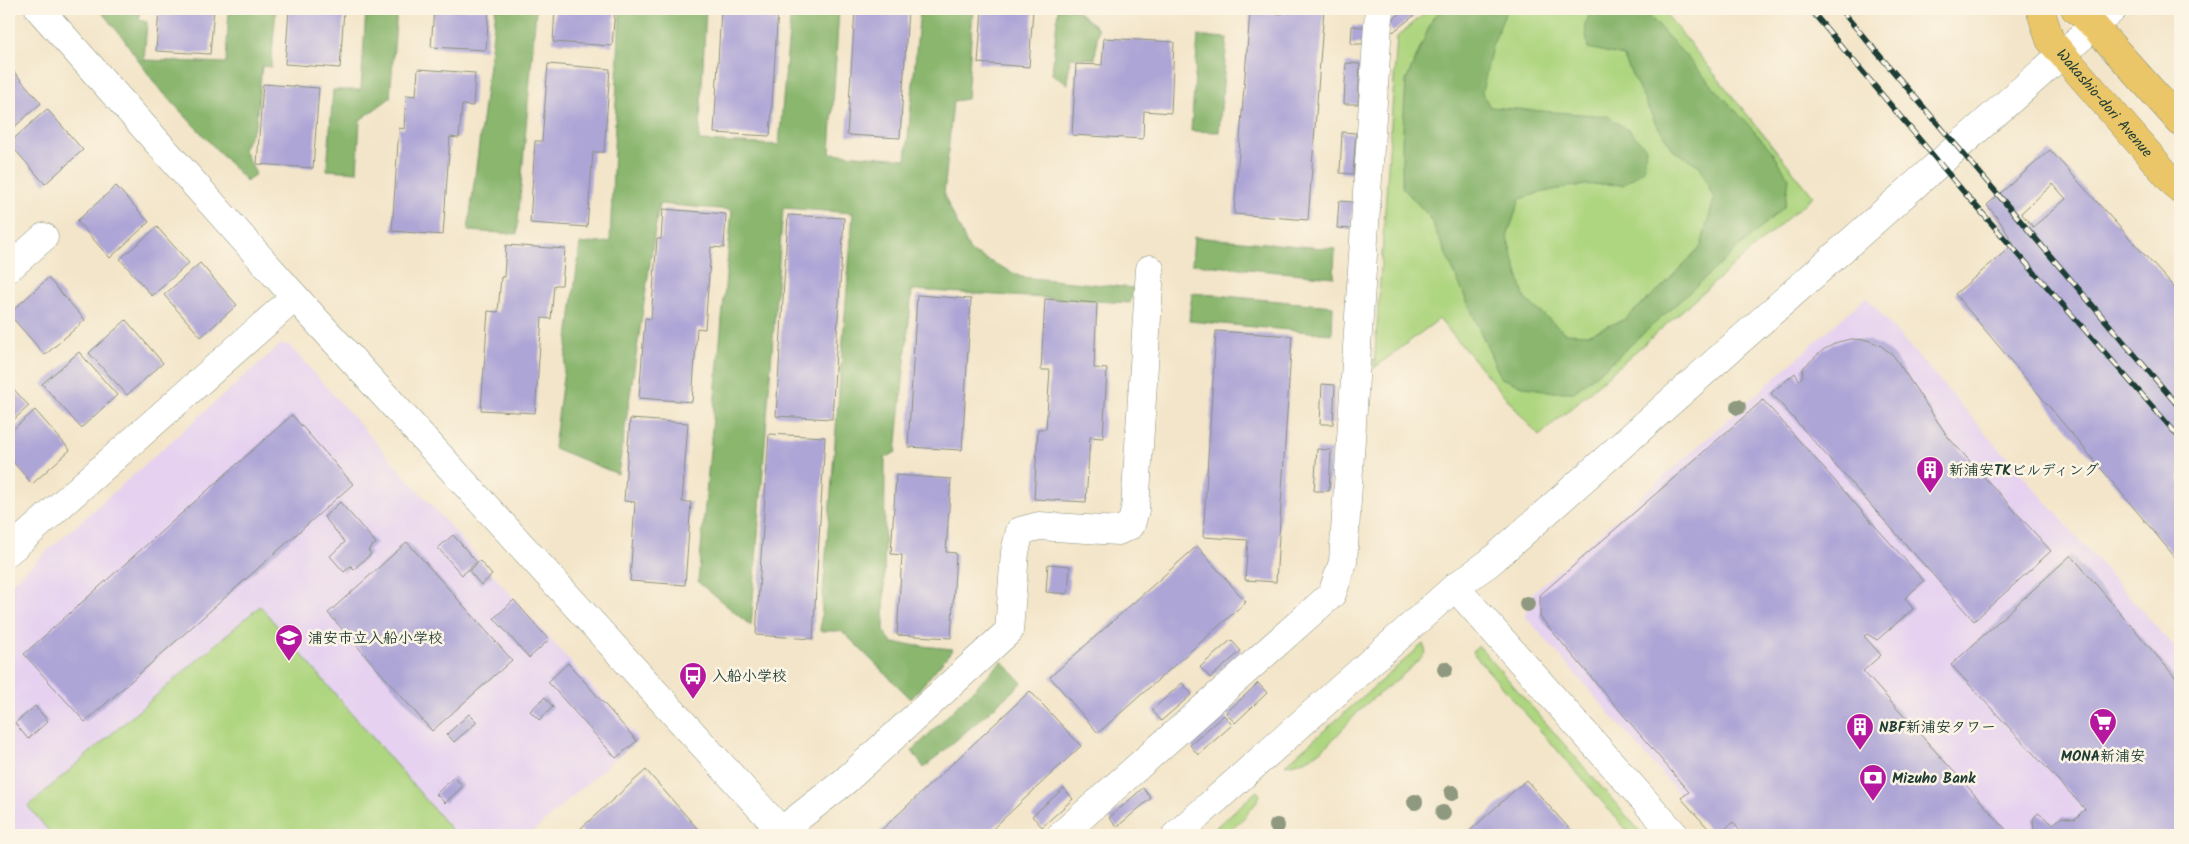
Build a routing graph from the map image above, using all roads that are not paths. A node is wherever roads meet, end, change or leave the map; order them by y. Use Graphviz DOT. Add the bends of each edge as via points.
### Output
graph roads {
  1 [pos="39,9"];
  2 [pos="1379,9"];
  3 [pos="2040,9"];
  4 [pos="2094,14"];
  5 [pos="2062,54"];
  6 [pos="2180,122"];
  7 [pos="2180,190"];
  8 [pos="44,237"];
  9 [pos="9,268"];
  10 [pos="1150,269"];
  11 [pos="295,297"];
  12 [pos="9,551"];
  13 [pos="1455,587"];
  14 [pos="783,833"];
  15 [pos="1060,835"];
  16 [pos="1176,835"];
  17 [pos="1675,835"];
  1 -- 11 [label="street"];
  2 -- 15 [label="street" via="1343,562 1332,594"];
  3 -- 5 [label="main road, Wakashio-dori Avenue" via="2050,40"];
  4 -- 5 [label="street"];
  4 -- 6 [label="main road"];
  5 -- 7 [label="main road, Wakashio-dori Avenue"];
  5 -- 13 [label="street" via="1489,563"];
  8 -- 9 [label="street"];
  10 -- 14 [label="street" via="1135,510 1131,525 1118,531 1040,526 1020,531 1015,552 1009,631 844,782"];
  11 -- 12 [label="street"];
  11 -- 14 [label="street"];
  13 -- 16 [label="street"];
  13 -- 17 [label="street"];
}
